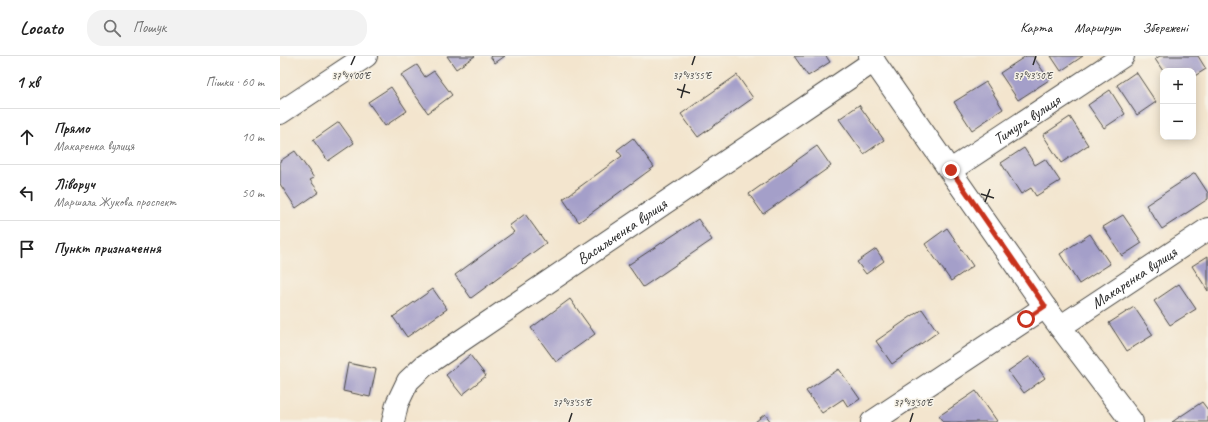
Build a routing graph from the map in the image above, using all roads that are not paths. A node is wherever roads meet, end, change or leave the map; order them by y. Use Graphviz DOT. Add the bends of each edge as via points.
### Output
graph roads {
  1 [pos="366,56"];
  2 [pos="1123,56"];
  3 [pos="872,58"];
  4 [pos="280,113"];
  5 [pos="951,170"];
  6 [pos="1208,229"];
  7 [pos="1045,306"];
  8 [pos="1060,327"];
  9 [pos="393,422"];
  10 [pos="872,422"];
  11 [pos="1132,422"];
  1 -- 4 [label="street"];
  2 -- 5 [label="street, Тимура вулиця"];
  3 -- 5 [label="street"];
  3 -- 9 [label="street, Васильченка вулиця" via="424,366 408,381 397,404"];
  5 -- 7 [label="street"];
  6 -- 8 [label="street, Макаренка вулиця"];
  7 -- 8 [label="street"];
  7 -- 10 [label="street"];
  8 -- 11 [label="street"];
}
